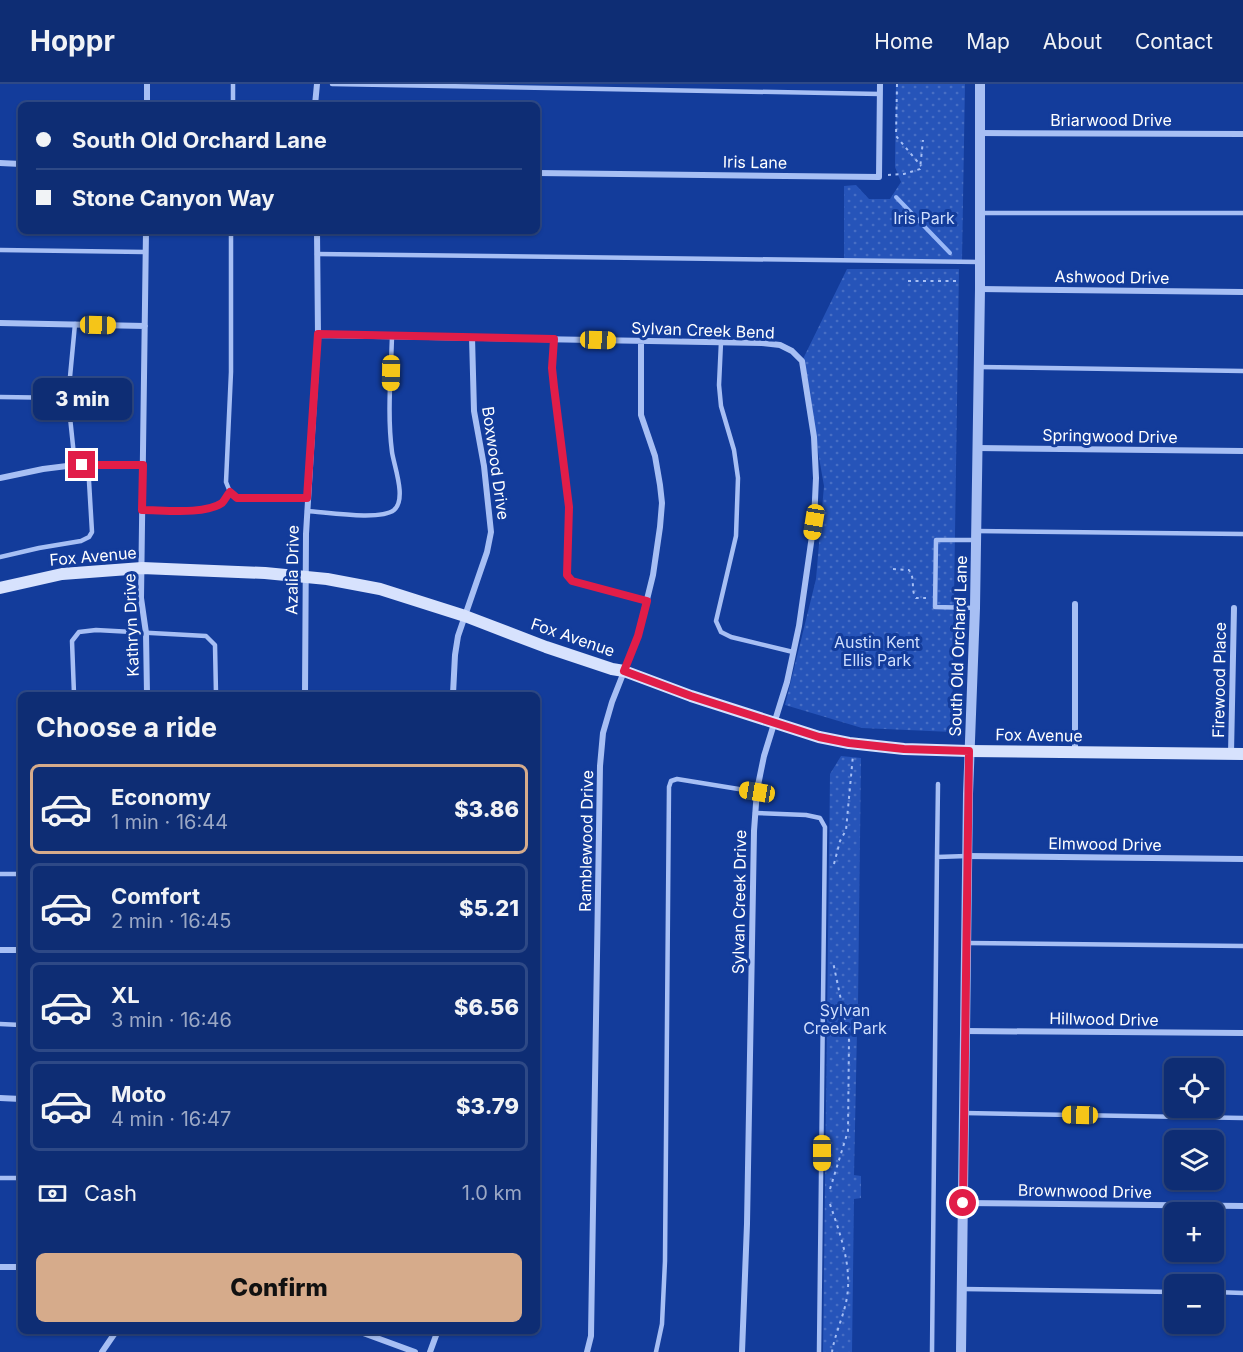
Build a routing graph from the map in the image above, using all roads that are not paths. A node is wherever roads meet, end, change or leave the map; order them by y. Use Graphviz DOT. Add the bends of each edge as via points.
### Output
graph roads {
  1 [pos="147,84"];
  2 [pos="233,84"];
  3 [pos="317,84"];
  4 [pos="332,84"];
  5 [pos="880,84"];
  6 [pos="980,84"];
  7 [pos="880,94"];
  8 [pos="147,102"];
  9 [pos="233,102"];
  10 [pos="315,102"];
  11 [pos="980,133"];
  12 [pos="1243,134"];
  13 [pos="0,163"];
  14 [pos="18,164"];
  15 [pos="540,172"];
  16 [pos="980,213"];
  17 [pos="1243,213"];
  18 [pos="146,234"];
  19 [pos="231,234"];
  20 [pos="317,234"];
  21 [pos="0,250"];
  22 [pos="145,252"];
  23 [pos="317,254"];
  24 [pos="980,262"];
  25 [pos="980,289"];
  26 [pos="1243,292"];
  27 [pos="0,323"];
  28 [pos="75,324"];
  29 [pos="145,326"];
  30 [pos="318,334"];
  31 [pos="392,336"];
  32 [pos="472,337"];
  33 [pos="554,339"];
  34 [pos="641,341"];
  35 [pos="721,342"];
  36 [pos="796,355"];
  37 [pos="978,367"];
  38 [pos="1243,370"];
  39 [pos="0,397"];
  40 [pos="69,398"];
  41 [pos="977,448"];
  42 [pos="1243,451"];
  43 [pos="88,464"];
  44 [pos="75,465"];
  45 [pos="143,465"];
  46 [pos="0,478"];
  47 [pos="230,492"];
  48 [pos="307,498"];
  49 [pos="142,510"];
  50 [pos="307,511"];
  51 [pos="1243,534"];
  52 [pos="976,536"];
  53 [pos="0,557"];
  54 [pos="142,568"];
  55 [pos="306,577"];
  56 [pos="0,588"];
  57 [pos="647,601"];
  58 [pos="1075,604"];
  59 [pos="975,608"];
  60 [pos="1234,608"];
  61 [pos="465,616"];
  62 [pos="146,633"];
  63 [pos="793,652"];
  64 [pos="624,671"];
  65 [pos="74,692"];
  66 [pos="147,692"];
  67 [pos="216,692"];
  68 [pos="304,692"];
  69 [pos="453,692"];
  70 [pos="773,723"];
  71 [pos="969,751"];
  72 [pos="1075,752"];
  73 [pos="1237,754"];
  74 [pos="938,784"];
  75 [pos="757,792"];
  76 [pos="755,813"];
  77 [pos="967,856"];
  78 [pos="937,857"];
  79 [pos="1243,859"];
  80 [pos="0,874"];
  81 [pos="18,874"];
  82 [pos="966,943"];
  83 [pos="1243,946"];
  84 [pos="0,950"];
  85 [pos="18,950"];
  86 [pos="0,1024"];
  87 [pos="18,1025"];
  88 [pos="965,1030"];
  89 [pos="1243,1034"];
  90 [pos="0,1098"];
  91 [pos="18,1099"];
  92 [pos="964,1113"];
  93 [pos="1243,1118"];
  94 [pos="0,1178"];
  95 [pos="18,1178"];
  96 [pos="963,1203"];
  97 [pos="1243,1206"];
  98 [pos="0,1267"];
  99 [pos="18,1267"];
  100 [pos="962,1289"];
  101 [pos="1164,1292"];
  102 [pos="1224,1292"];
  103 [pos="1243,1293"];
  104 [pos="114,1334"];
  105 [pos="366,1334"];
  106 [pos="437,1334"];
  107 [pos="102,1352"];
  108 [pos="415,1352"];
  109 [pos="430,1352"];
  110 [pos="587,1352"];
  111 [pos="656,1352"];
  112 [pos="742,1352"];
  113 [pos="819,1352"];
  114 [pos="932,1352"];
  115 [pos="961,1352"];
  1 -- 8 [label="street"];
  2 -- 9 [label="lane"];
  3 -- 10 [label="street"];
  4 -- 7 [label="lane"];
  5 -- 7 [label="street"];
  6 -- 11 [label="street, South Old Orchard Lane"];
  7 -- 15 [label="street, Iris Lane" via="879,177"];
  11 -- 12 [label="street, Briarwood Drive"];
  11 -- 16 [label="street, South Old Orchard Lane"];
  13 -- 14 [label="street"];
  16 -- 17 [label="lane"];
  16 -- 24 [label="street, South Old Orchard Lane"];
  18 -- 22 [label="street, Kathryn Drive"];
  19 -- 47 [label="lane" via="226,482"];
  20 -- 23 [label="street, Azalia Drive"];
  21 -- 22 [label="lane"];
  22 -- 29 [label="street, Kathryn Drive"];
  23 -- 24 [label="lane"];
  23 -- 30 [label="street, Azalia Drive"];
  24 -- 25 [label="street, South Old Orchard Lane"];
  25 -- 26 [label="street, Ashwood Drive"];
  25 -- 37 [label="street, South Old Orchard Lane"];
  27 -- 28 [label="street"];
  28 -- 29 [label="street"];
  28 -- 40 [label="lane"];
  29 -- 45 [label="street, Kathryn Drive"];
  30 -- 31 [label="street, Sylvan Creek Bend"];
  30 -- 48 [label="street, Azalia Drive"];
  31 -- 32 [label="street, Sylvan Creek Bend"];
  31 -- 50 [label="lane" via="391,439 400,489 397,508 377,515"];
  32 -- 33 [label="street, Sylvan Creek Bend"];
  32 -- 61 [label="street, Boxwood Drive" via="474,411 491,532"];
  33 -- 34 [label="street, Sylvan Creek Bend"];
  33 -- 57 [label="lane" via="553,377 569,507 567,575 572,581"];
  34 -- 35 [label="street, Sylvan Creek Bend"];
  34 -- 57 [label="street, Ramblewood Drive" via="641,415 655,456 662,503"];
  35 -- 36 [label="street, Sylvan Creek Bend" via="780,345"];
  35 -- 63 [label="lane" via="721,406 738,478 736,536 716,621 721,632 731,637"];
  36 -- 63 [label="street, Sylvan Creek Drive" via="804,372 816,478 814,522"];
  37 -- 38 [label="lane"];
  37 -- 41 [label="street, South Old Orchard Lane"];
  39 -- 40 [label="lane"];
  40 -- 44 [label="lane"];
  41 -- 42 [label="street, Springwood Drive"];
  41 -- 52 [label="street, South Old Orchard Lane"];
  43 -- 44 [label="street"];
  43 -- 45 [label="street"];
  43 -- 53 [label="lane" via="92,532 89,537"];
  44 -- 46 [label="street"];
  45 -- 49 [label="street, Kathryn Drive"];
  47 -- 48 [label="lane" via="237,498"];
  47 -- 49 [label="lane" via="223,502 210,508"];
  48 -- 50 [label="street, Azalia Drive"];
  49 -- 54 [label="street, Kathryn Drive"];
  50 -- 55 [label="street, Azalia Drive"];
  51 -- 52 [label="lane"];
  52 -- 59 [label="street, South Old Orchard Lane"];
  52 -- 59 [label="lane" via="936,540 935,598 935,607"];
  54 -- 55 [label="main road, Fox Avenue"];
  54 -- 56 [label="main road, Fox Avenue" via="62,574"];
  54 -- 62 [label="street, Kathryn Drive"];
  55 -- 61 [label="main road, Fox Avenue" via="380,589"];
  55 -- 68 [label="street, Azalia Drive"];
  57 -- 64 [label="street, Ramblewood Drive"];
  58 -- 72 [label="street"];
  59 -- 71 [label="street, South Old Orchard Lane"];
  60 -- 73 [label="street, Firewood Place"];
  61 -- 64 [label="main road, Fox Avenue"];
  61 -- 69 [label="street, Boxwood Drive" via="454,655"];
  62 -- 65 [label="lane" via="79,632 72,641"];
  62 -- 66 [label="street, Kathryn Drive"];
  62 -- 67 [label="lane" via="206,636 215,645"];
  63 -- 70 [label="street, Sylvan Creek Drive"];
  64 -- 70 [label="main road, Fox Avenue"];
  64 -- 110 [label="street, Ramblewood Drive" via="603,733 600,766 591,1336"];
  70 -- 71 [label="main road, Fox Avenue" via="854,744"];
  70 -- 75 [label="street, Sylvan Creek Drive"];
  71 -- 72 [label="main road, Fox Avenue"];
  71 -- 77 [label="street, South Old Orchard Lane"];
  72 -- 73 [label="main road, Fox Avenue"];
  74 -- 78 [label="lane"];
  75 -- 76 [label="street, Sylvan Creek Drive"];
  75 -- 111 [label="lane" via="677,779 669,787 665,1262 662,1324"];
  76 -- 112 [label="street, Sylvan Creek Drive"];
  76 -- 113 [label="lane" via="806,815 820,818 825,827"];
  77 -- 78 [label="lane"];
  77 -- 79 [label="street, Elmwood Drive"];
  77 -- 82 [label="street, South Old Orchard Lane"];
  78 -- 114 [label="lane"];
  80 -- 81 [label="lane"];
  82 -- 83 [label="lane"];
  82 -- 88 [label="street, South Old Orchard Lane"];
  84 -- 85 [label="street"];
  86 -- 87 [label="lane"];
  88 -- 89 [label="street, Hillwood Drive"];
  88 -- 92 [label="street, South Old Orchard Lane"];
  90 -- 91 [label="street"];
  92 -- 93 [label="lane"];
  92 -- 96 [label="street, South Old Orchard Lane"];
  94 -- 95 [label="lane"];
  96 -- 97 [label="street, Brownwood Drive"];
  96 -- 100 [label="street, South Old Orchard Lane"];
  98 -- 99 [label="street"];
  100 -- 101 [label="lane"];
  100 -- 115 [label="street, South Old Orchard Lane"];
  102 -- 103 [label="lane"];
  104 -- 107 [label="street"];
  105 -- 108 [label="street"];
  106 -- 109 [label="street"];
}
